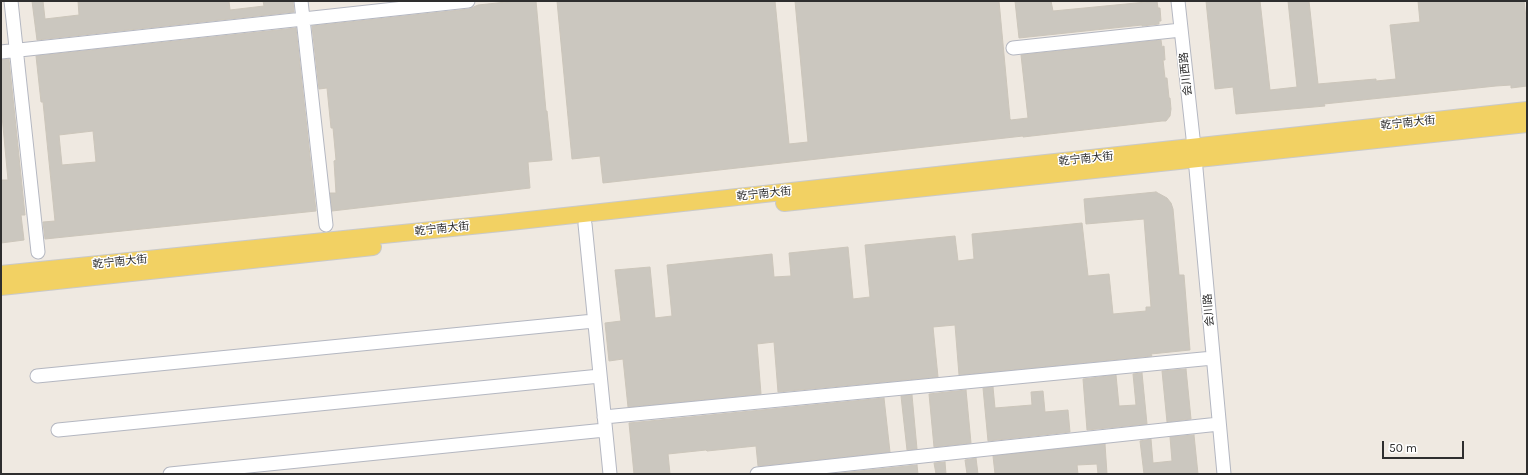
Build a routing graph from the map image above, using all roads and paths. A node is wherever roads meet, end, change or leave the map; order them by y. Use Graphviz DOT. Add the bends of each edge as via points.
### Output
graph roads {
  1 [pos="11,1"];
  2 [pos="301,1"];
  3 [pos="468,1"];
  4 [pos="1178,1"];
  5 [pos="303,19"];
  6 [pos="1181,30"];
  7 [pos="1013,48"];
  8 [pos="16,50"];
  9 [pos="1,52"];
  10 [pos="1527,110"];
  11 [pos="1527,124"];
  12 [pos="1195,153"];
  13 [pos="584,224"];
  14 [pos="326,225"];
  15 [pos="38,252"];
  16 [pos="1,274"];
  17 [pos="1,287"];
  18 [pos="594,321"];
  19 [pos="1213,358"];
  20 [pos="37,376"];
  21 [pos="600,376"];
  22 [pos="605,423"];
  23 [pos="1219,424"];
  24 [pos="58,430"];
  25 [pos="170,474"];
  26 [pos="610,474"];
  27 [pos="758,474"];
  28 [pos="1224,474"];
  1 -- 8 [label="street"];
  2 -- 5 [label="street"];
  3 -- 5 [label="street"];
  4 -- 6 [label="street, 会川西路"];
  5 -- 8 [label="street"];
  5 -- 14 [label="street"];
  6 -- 7 [label="street"];
  6 -- 12 [label="street, 会川西路"];
  8 -- 9 [label="street"];
  8 -- 15 [label="street"];
  10 -- 12 [label="main road, 乾宁南大街"];
  11 -- 12 [label="main road, 乾宁南大街"];
  12 -- 13 [label="main road, 乾宁南大街"];
  12 -- 16 [label="main road, 乾宁南大街"];
  12 -- 19 [label="street, 会川路"];
  13 -- 17 [label="main road, 乾宁南大街"];
  13 -- 18 [label="street"];
  18 -- 20 [label="street"];
  18 -- 21 [label="street"];
  19 -- 22 [label="street"];
  19 -- 23 [label="street, 会川路"];
  21 -- 22 [label="street"];
  21 -- 24 [label="street"];
  22 -- 25 [label="street"];
  22 -- 26 [label="street"];
  23 -- 27 [label="street"];
  23 -- 28 [label="street, 会川路"];
}
